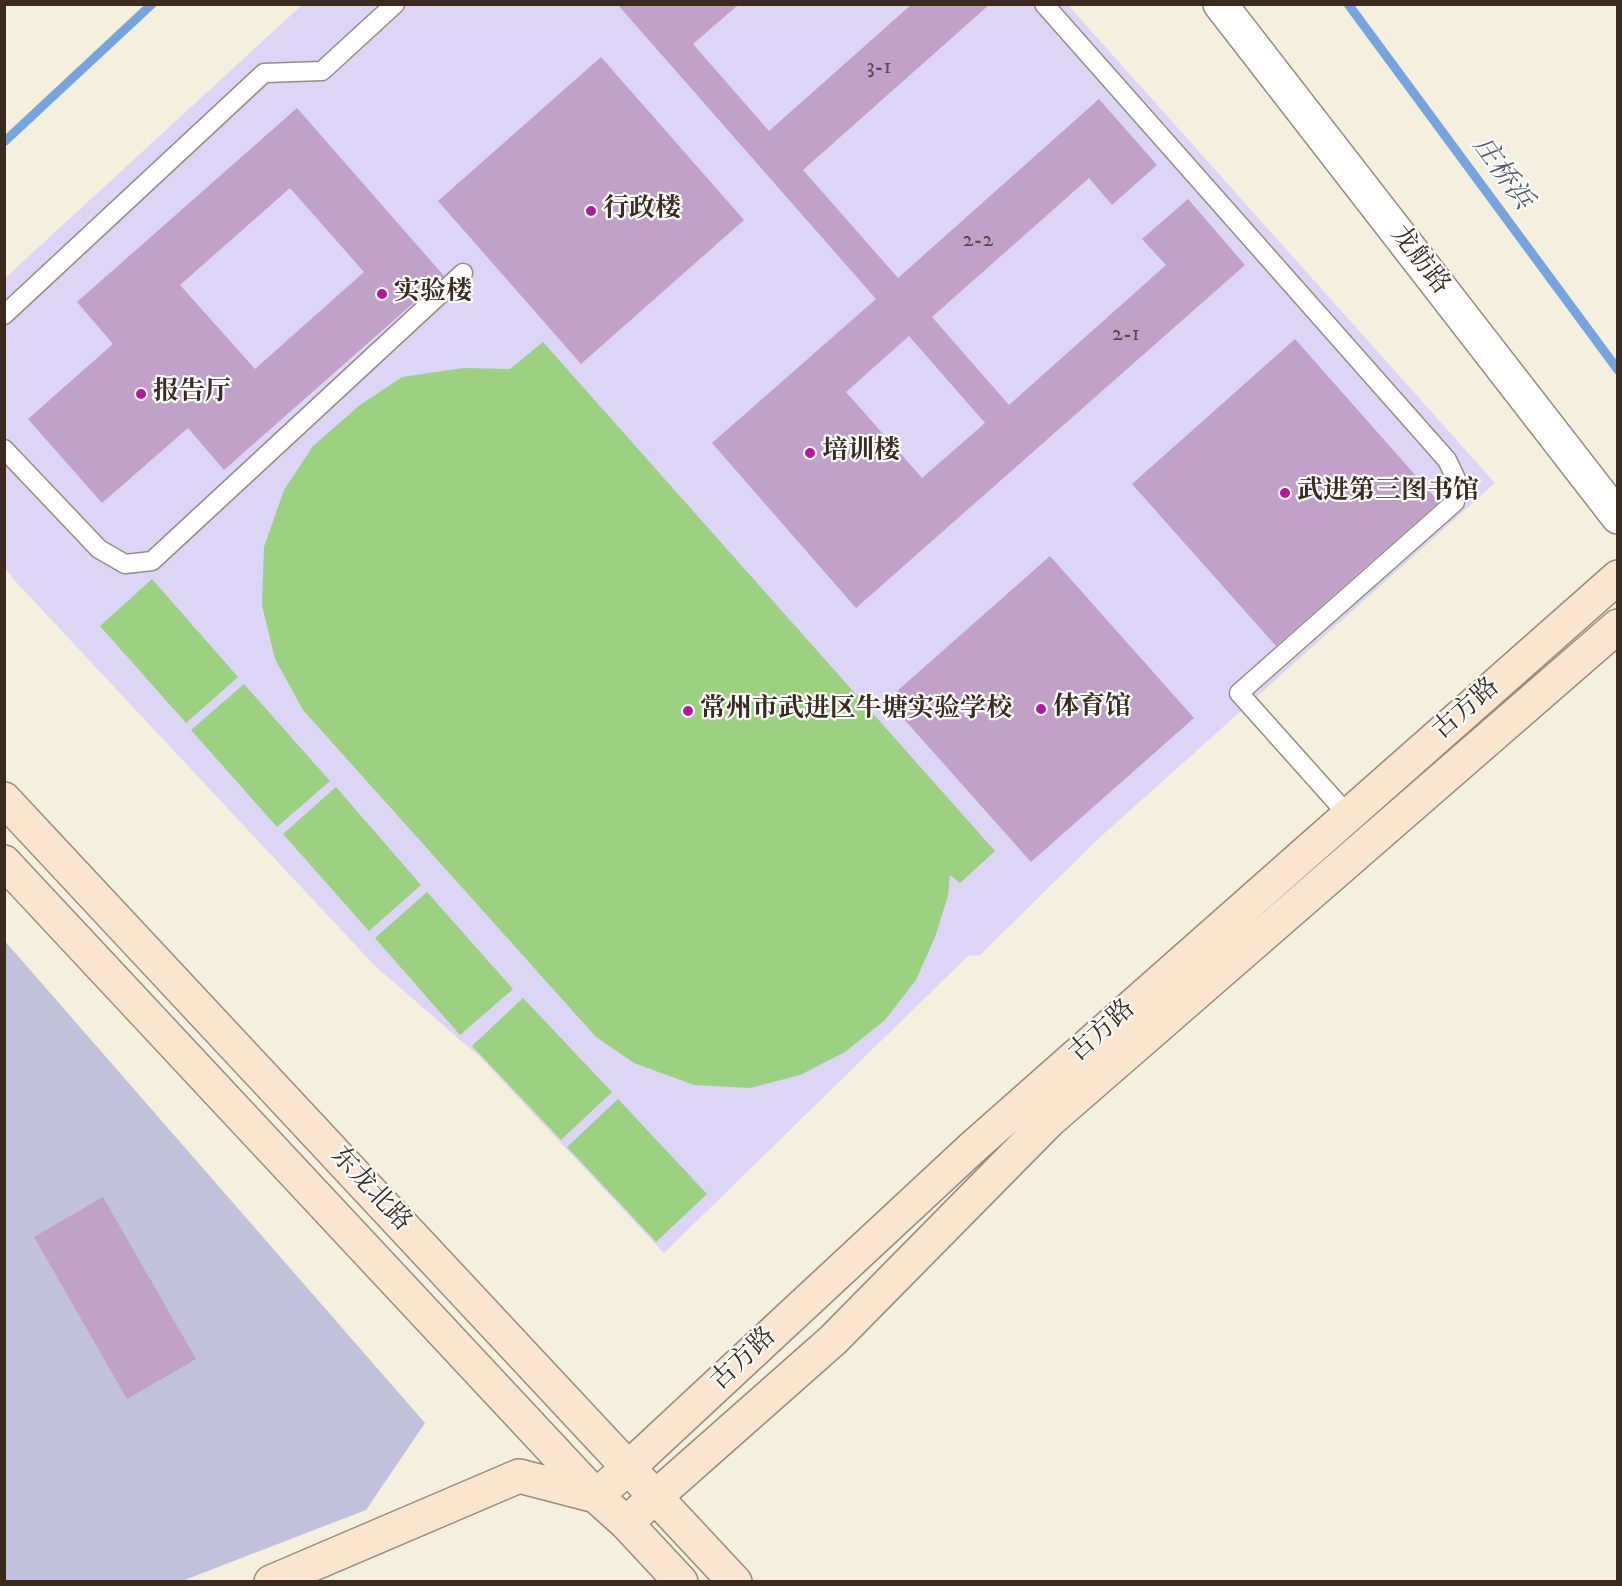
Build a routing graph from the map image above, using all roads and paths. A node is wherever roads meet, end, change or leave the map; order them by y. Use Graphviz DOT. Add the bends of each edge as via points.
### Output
graph roads {
  1 [pos="395,4"];
  2 [pos="1044,4"];
  3 [pos="1220,4"];
  4 [pos="463,273"];
  5 [pos="4,315"];
  6 [pos="4,449"];
  7 [pos="1617,517"];
  8 [pos="1617,577"];
  9 [pos="1617,626"];
  10 [pos="4,799"];
  11 [pos="1348,815"];
  12 [pos="4,862"];
  13 [pos="629,1467"];
  14 [pos="596,1496"];
  15 [pos="655,1496"];
  16 [pos="626,1523"];
  17 [pos="271,1581"];
  18 [pos="681,1581"];
  19 [pos="735,1581"];
  1 -- 5 [label="lane" via="322,71 264,73"];
  2 -- 11 [label="lane" via="1447,460 1457,481 1455,502 1239,693"];
  3 -- 7 [label="street, 龙舫路"];
  4 -- 6 [label="lane" via="152,561 125,564 99,549"];
  8 -- 11 [label="street, 古方路"];
  9 -- 15 [label="street, 古方路" via="1049,1121 833,1340"];
  10 -- 13 [label="street, 东龙北路"];
  11 -- 13 [label="street, 古方路" via="973,1148"];
  12 -- 14 [label="street, 东龙北路"];
  13 -- 14 [label="street, 古方路"];
  13 -- 15 [label="street, 东龙北路"];
  14 -- 16 [label="street, 东龙北路"];
  14 -- 17 [label="street" via="519,1476"];
  15 -- 16 [label="street, 古方路"];
  15 -- 19 [label="street, 东龙北路"];
  16 -- 18 [label="street, 东龙北路"];
}
